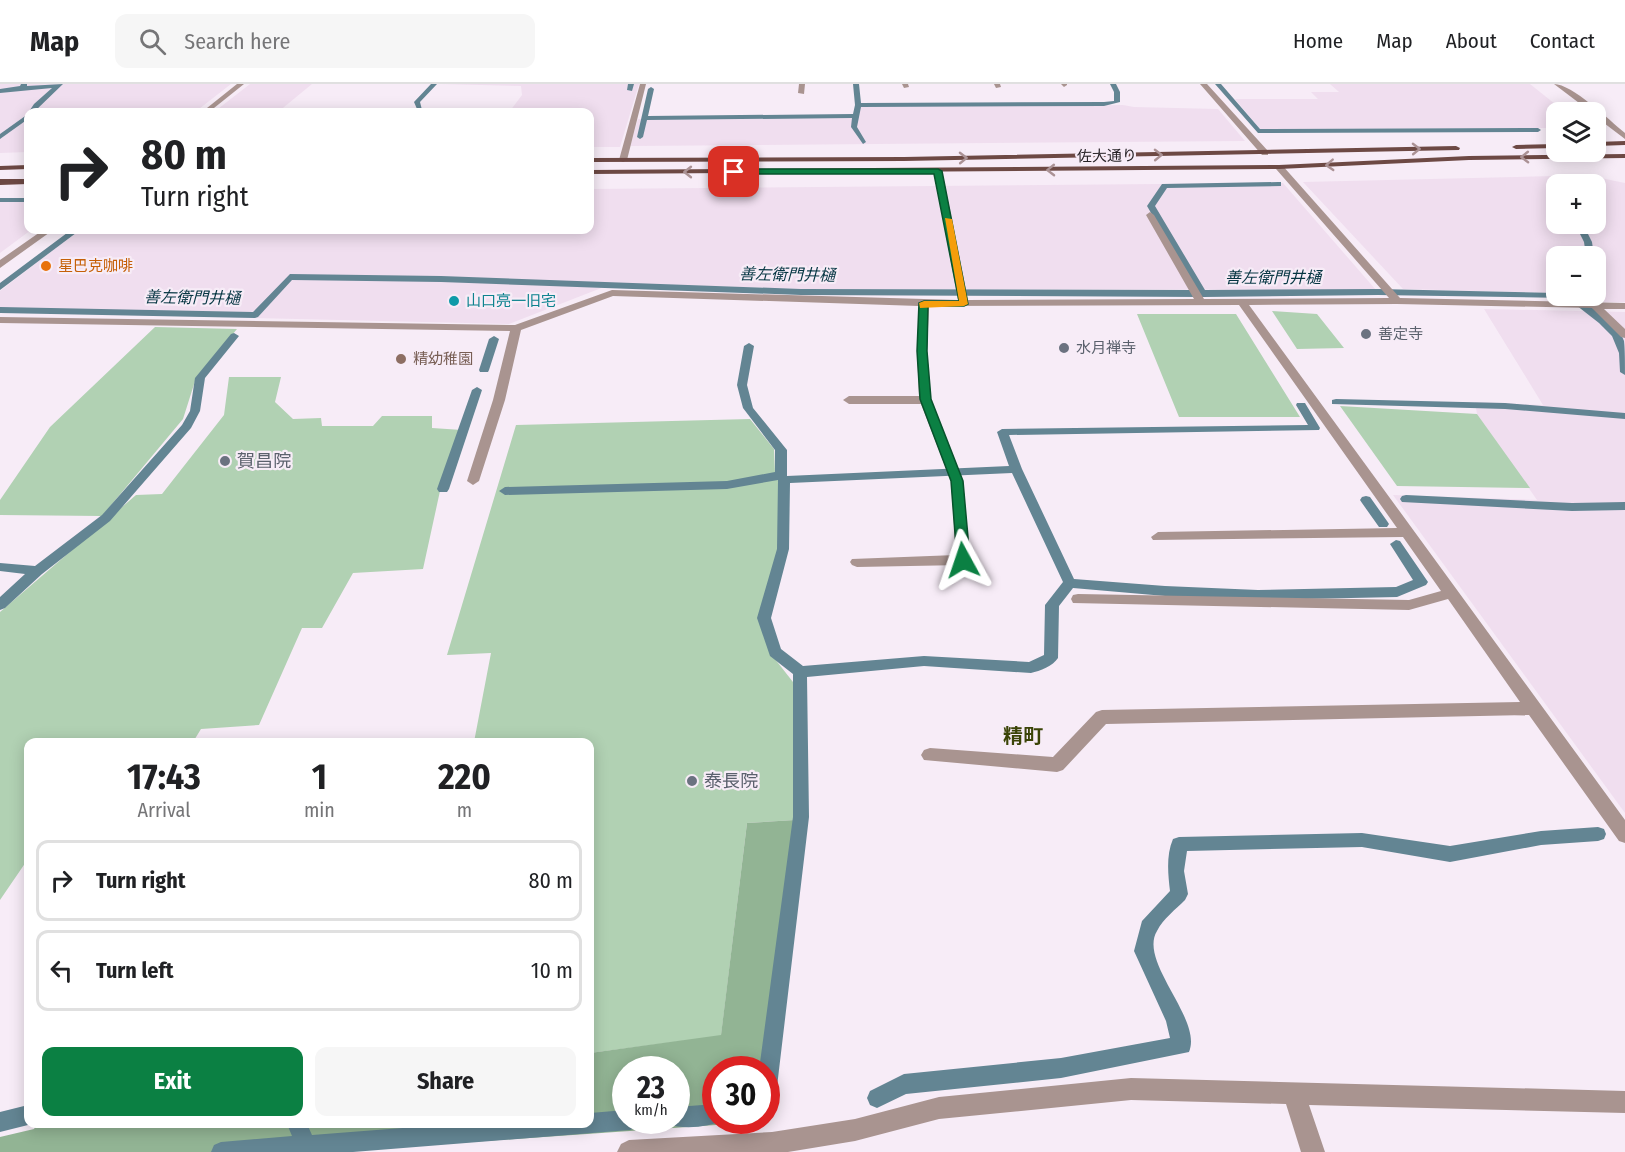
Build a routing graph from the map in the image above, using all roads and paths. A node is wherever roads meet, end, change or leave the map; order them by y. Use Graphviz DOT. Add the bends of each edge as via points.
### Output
graph roads {
  1 [pos="241,84"];
  2 [pos="642,84"];
  3 [pos="802,84"];
  4 [pos="1203,84"];
  5 [pos="1557,84"];
  6 [pos="802,93"];
  7 [pos="1581,102"];
  8 [pos="210,108"];
  9 [pos="1606,121"];
  10 [pos="1625,137"];
  11 [pos="1625,143"];
  12 [pos="1606,144"];
  13 [pos="1546,146"];
  14 [pos="1510,147"];
  15 [pos="1464,148"];
  16 [pos="1265,153"];
  17 [pos="1625,156"];
  18 [pos="594,160"];
  19 [pos="623,160"];
  20 [pos="1280,167"];
  21 [pos="0,168"];
  22 [pos="24,168"];
  23 [pos="938,171"];
  24 [pos="594,172"];
  25 [pos="0,182"];
  26 [pos="24,182"];
  27 [pos="1150,215"];
  28 [pos="43,234"];
  29 [pos="0,265"];
  30 [pos="1392,295"];
  31 [pos="963,297"];
  32 [pos="1198,297"];
  33 [pos="1242,302"];
  34 [pos="924,303"];
  35 [pos="1546,304"];
  36 [pos="1595,306"];
  37 [pos="1606,306"];
  38 [pos="1625,306"];
  39 [pos="0,321"];
  40 [pos="516,327"];
  41 [pos="1625,335"];
  42 [pos="925,399"];
  43 [pos="849,400"];
  44 [pos="473,481"];
  45 [pos="1408,532"];
  46 [pos="1158,537"];
  47 [pos="857,562"];
  48 [pos="1452,593"];
  49 [pos="1078,599"];
  50 [pos="1533,708"];
  51 [pos="930,755"];
  52 [pos="1625,835"];
  53 [pos="1293,1093"];
  54 [pos="1625,1102"];
  55 [pos="629,1152"];
  56 [pos="1313,1152"];
  1 -- 8 [label="street"];
  2 -- 19 [label="street"];
  3 -- 6 [label="street"];
  4 -- 16 [label="street"];
  5 -- 7 [label="street"];
  9 -- 10 [label="street"];
  11 -- 12 [label="main road"];
  13 -- 14 [label="main road"];
  16 -- 15 [label="main road, 佐大通り, one-way"];
  19 -- 16 [label="main road, 佐大通り, one-way"];
  17 -- 20 [label="main road, 佐大通り, one-way"];
  18 -- 19 [label="main road, 佐大通り"];
  20 -- 23 [label="main road, 佐大通り, one-way"];
  20 -- 30 [label="street"];
  21 -- 22 [label="main road"];
  23 -- 24 [label="main road, 佐大通り, one-way"];
  23 -- 31 [label="street"];
  25 -- 26 [label="main road"];
  27 -- 32 [label="street"];
  28 -- 29 [label="street"];
  30 -- 33 [label="street"];
  30 -- 35 [label="street"];
  31 -- 32 [label="street"];
  31 -- 34 [label="street"];
  32 -- 33 [label="street"];
  33 -- 45 [label="street"];
  34 -- 40 [label="street" via="612,293"];
  34 -- 42 [label="street"];
  36 -- 41 [label="street"];
  37 -- 38 [label="street"];
  39 -- 40 [label="street"];
  40 -- 44 [label="street" via="499,400"];
  42 -- 43 [label="street"];
  42 -- 47 [label="street" via="954,474 963,560"];
  45 -- 46 [label="street"];
  45 -- 48 [label="street"];
  48 -- 49 [label="street" via="1409,605"];
  48 -- 50 [label="street"];
  50 -- 51 [label="street" via="1102,717 1057,765"];
  50 -- 52 [label="street"];
  53 -- 54 [label="street"];
  53 -- 55 [label="street" via="1131,1089 939,1108 855,1130 772,1143"];
  53 -- 56 [label="street"];
}
